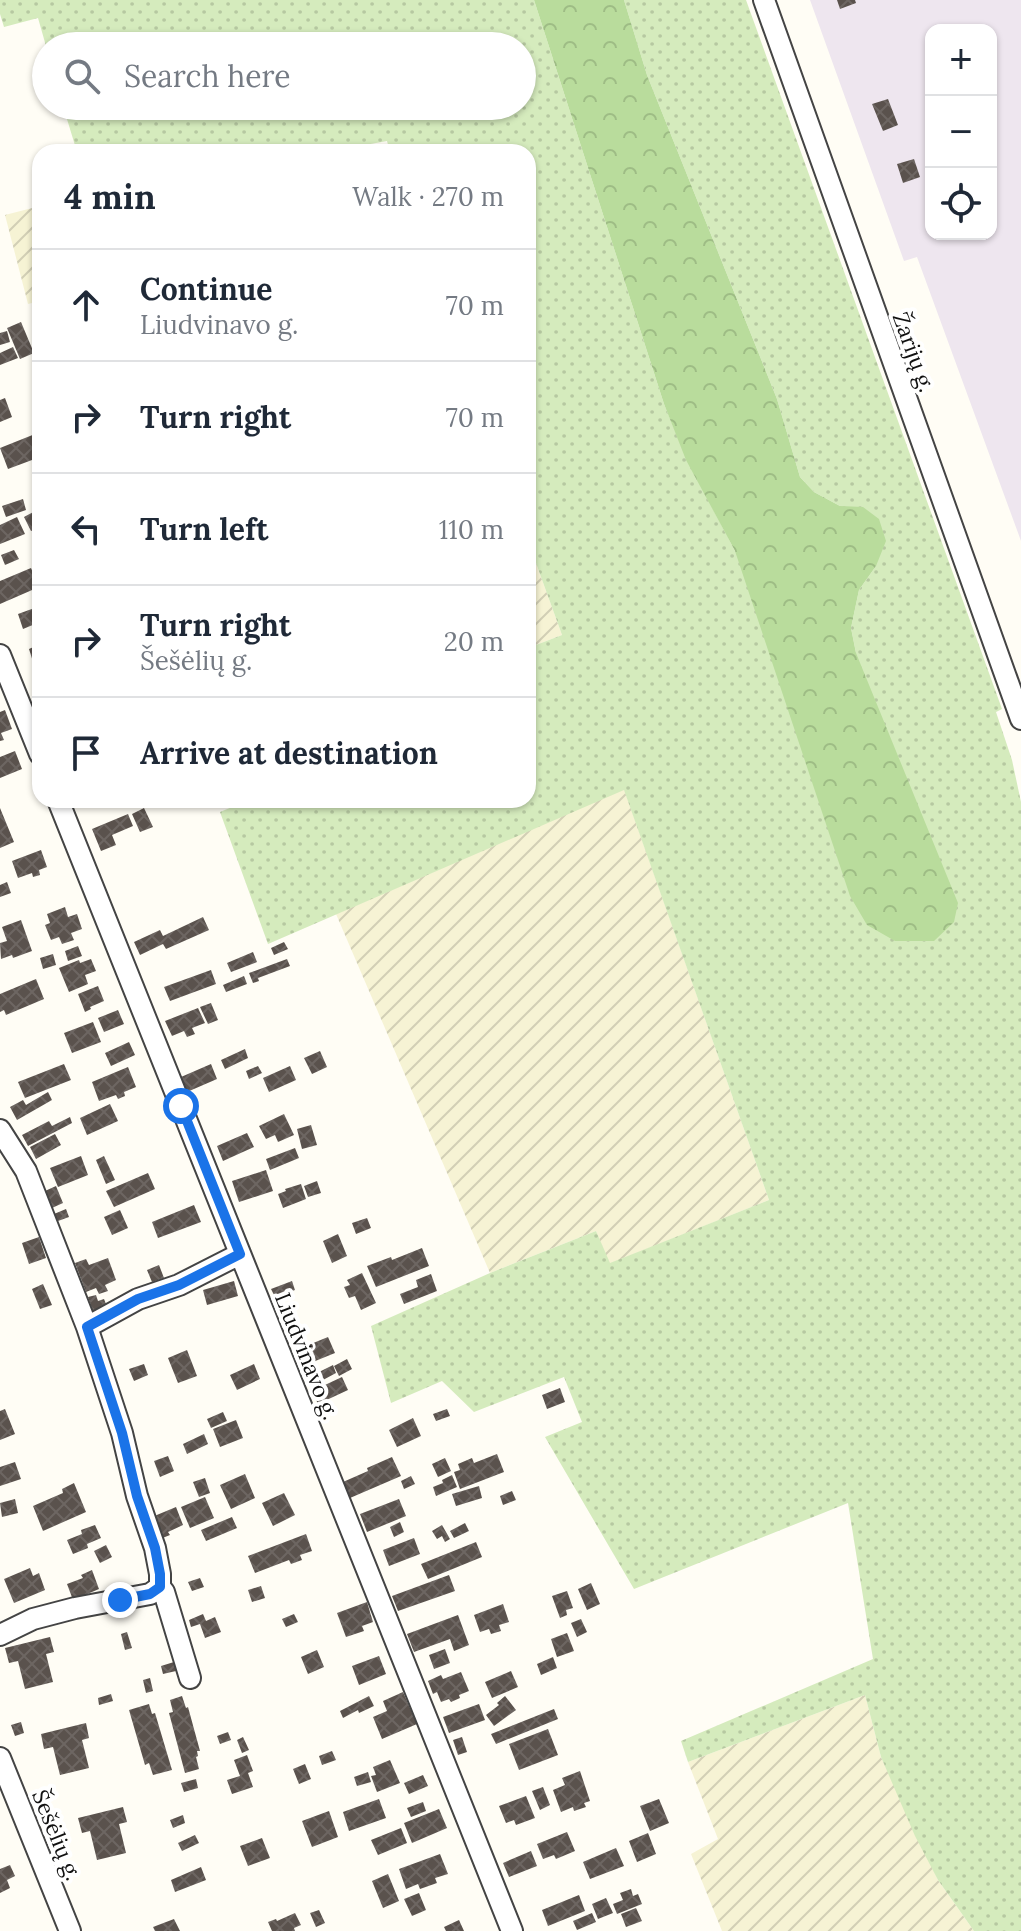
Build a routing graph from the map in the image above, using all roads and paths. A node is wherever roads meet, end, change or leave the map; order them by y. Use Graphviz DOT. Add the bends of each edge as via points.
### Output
graph roads {
  1 [pos="764,0"];
  2 [pos="0,655"];
  3 [pos="1021,719"];
  4 [pos="32,734"];
  5 [pos="61,808"];
  6 [pos="0,1130"];
  7 [pos="240,1254"];
  8 [pos="87,1327"];
  9 [pos="160,1587"];
  10 [pos="0,1635"];
  11 [pos="190,1678"];
  12 [pos="0,1758"];
  13 [pos="70,1931"];
  14 [pos="512,1931"];
  1 -- 3 [label="street, Žarijų g."];
  2 -- 4 [label="street"];
  5 -- 7 [label="street, Liudvinavo g."];
  6 -- 8 [label="street" via="26,1171"];
  7 -- 8 [label="street"];
  7 -- 14 [label="street, Liudvinavo g."];
  8 -- 9 [label="street" via="155,1548"];
  9 -- 10 [label="street" via="150,1594 33,1619"];
  9 -- 11 [label="street"];
  12 -- 13 [label="street, Šešėlių g."];
}
